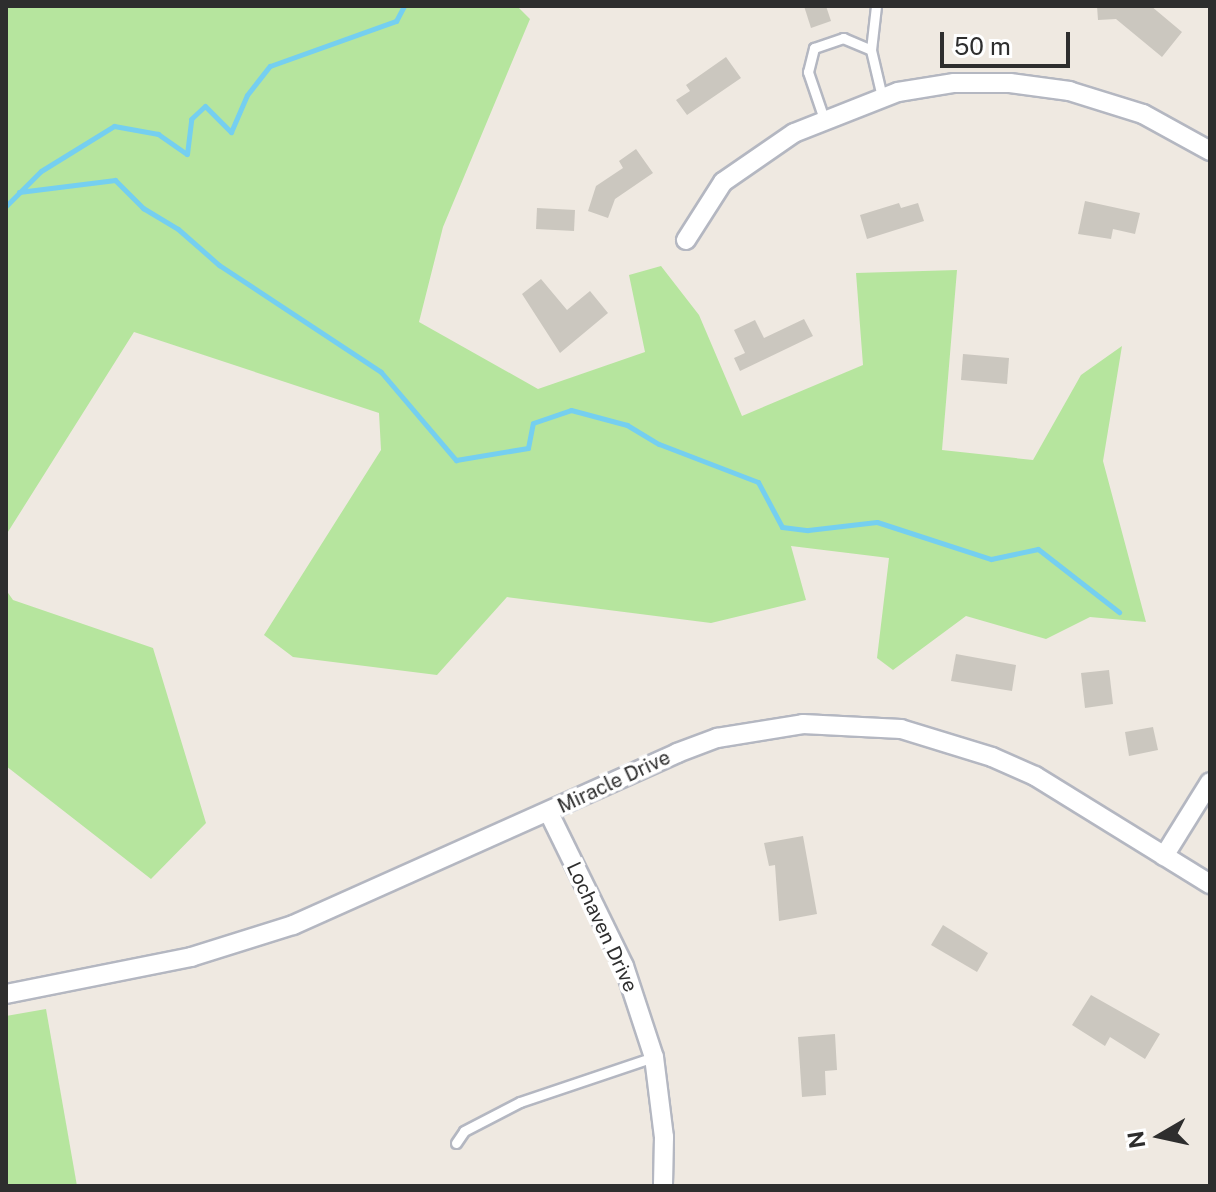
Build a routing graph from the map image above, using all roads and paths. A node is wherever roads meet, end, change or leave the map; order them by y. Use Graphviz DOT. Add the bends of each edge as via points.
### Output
graph roads {
  1 [pos="876,6"];
  2 [pos="871,50"];
  3 [pos="882,97"];
  4 [pos="824,119"];
  5 [pos="1210,151"];
  6 [pos="686,240"];
  7 [pos="1210,782"];
  8 [pos="549,813"];
  9 [pos="1164,856"];
  10 [pos="1210,884"];
  11 [pos="6,994"];
  12 [pos="654,1057"];
  13 [pos="456,1143"];
  14 [pos="663,1186"];
  1 -- 2 [label="lane"];
  2 -- 3 [label="lane"];
  2 -- 4 [label="lane" via="843,38 814,48 808,72"];
  3 -- 4 [label="street"];
  3 -- 5 [label="street" via="954,83 1069,91 1143,114"];
  4 -- 6 [label="street" via="723,182"];
  7 -- 9 [label="street"];
  8 -- 9 [label="street, Miracle Drive" via="717,738 803,724 852,723 901,729 992,757 1035,776"];
  8 -- 11 [label="street, Miracle Drive" via="293,925 191,957"];
  8 -- 12 [label="street, Lochaven Drive" via="624,966"];
  9 -- 10 [label="street, Miracle Drive"];
  12 -- 13 [label="lane" via="520,1102 464,1131"];
  12 -- 14 [label="street, Lochaven Drive" via="664,1137"];
}
